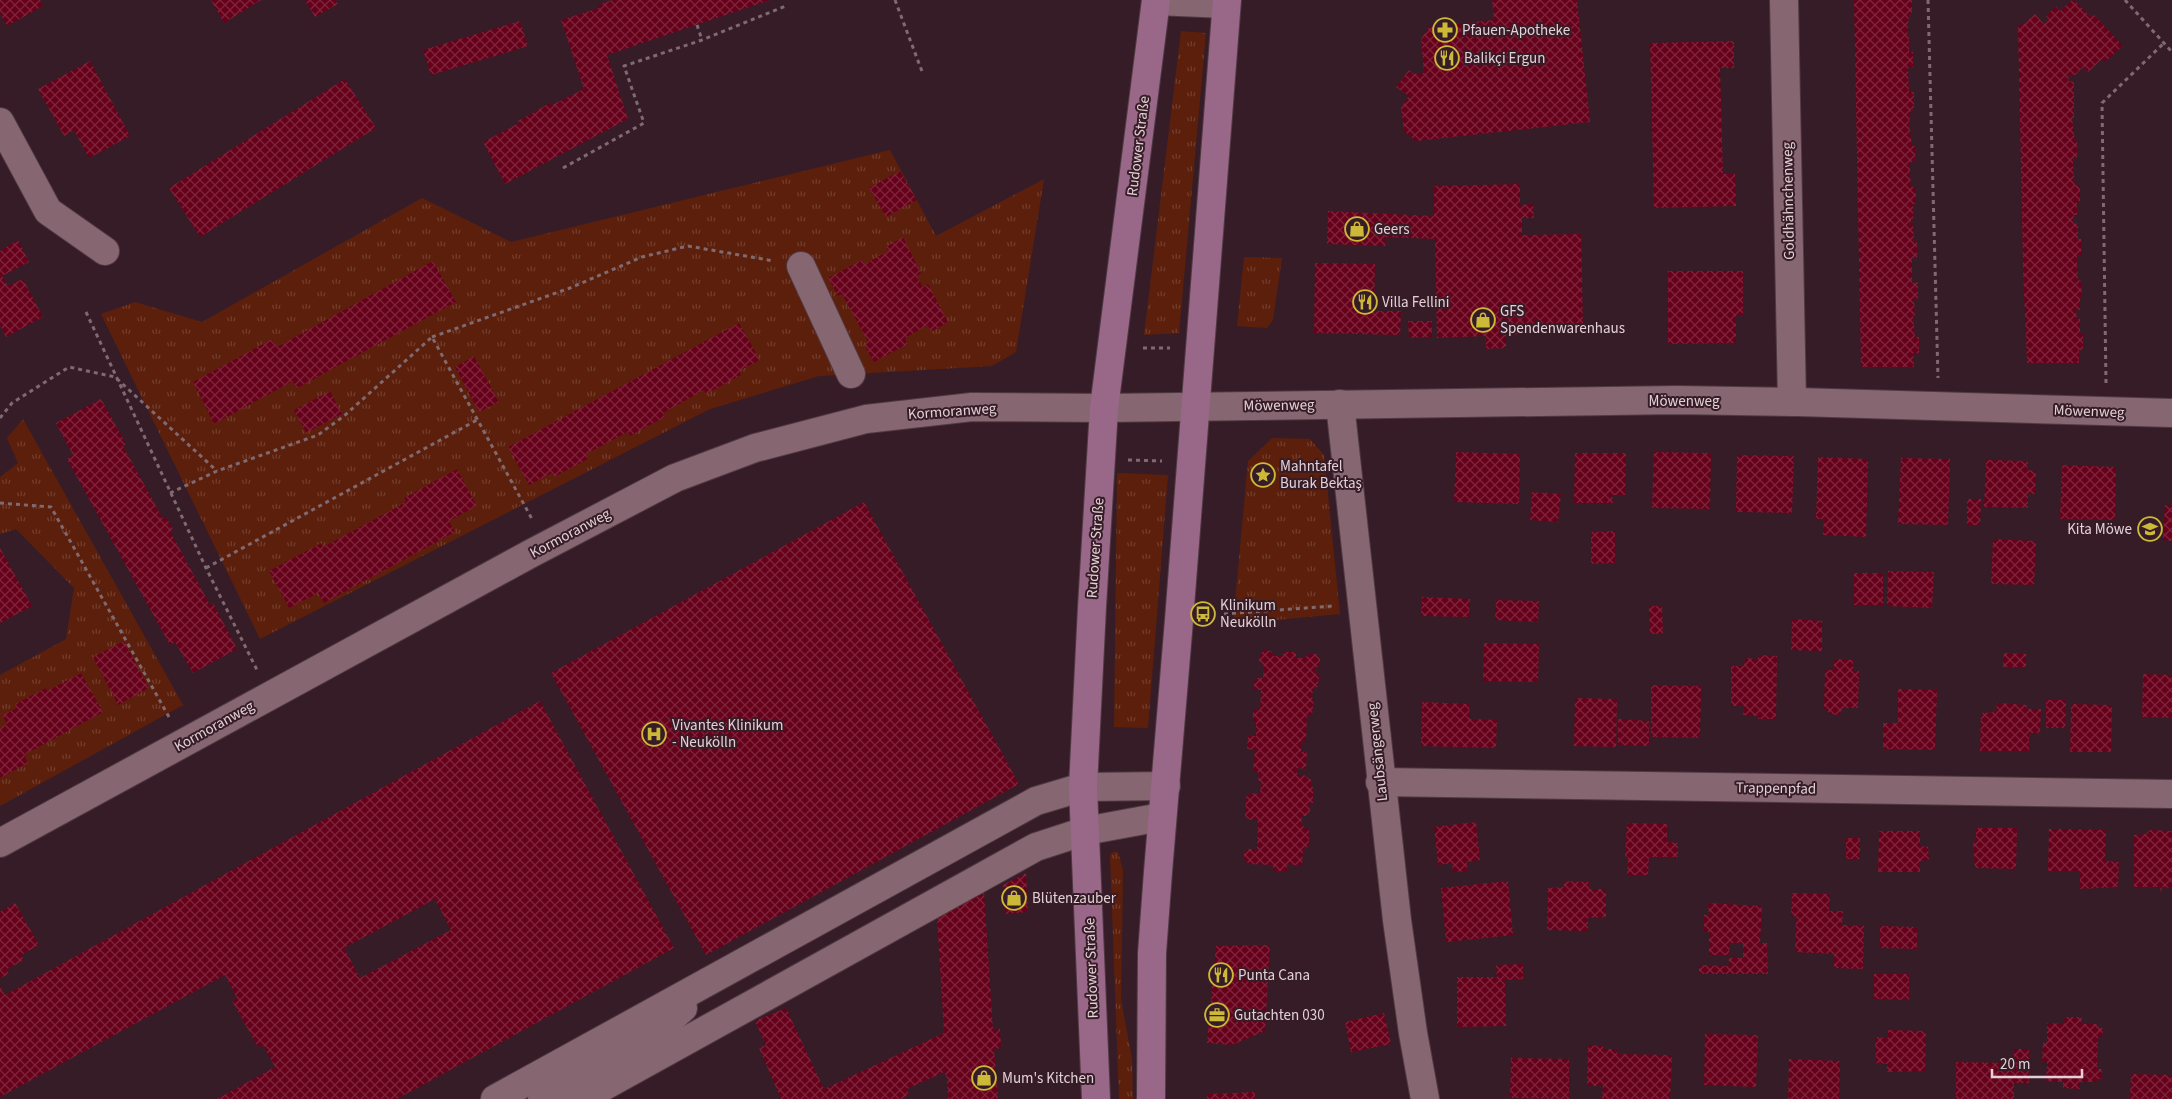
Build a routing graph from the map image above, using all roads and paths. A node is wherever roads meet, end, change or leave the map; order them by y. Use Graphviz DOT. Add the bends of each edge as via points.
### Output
graph roads {
  1 [pos="895,0"];
  2 [pos="1156,0"];
  3 [pos="1784,0"];
  4 [pos="1928,0"];
  5 [pos="2126,0"];
  6 [pos="1226,2"];
  7 [pos="786,6"];
  8 [pos="697,25"];
  9 [pos="702,40"];
  10 [pos="2164,43"];
  11 [pos="2172,52"];
  12 [pos="923,74"];
  13 [pos="0,122"];
  14 [pos="563,168"];
  15 [pos="105,251"];
  16 [pos="801,266"];
  17 [pos="86,312"];
  18 [pos="432,337"];
  19 [pos="1143,348"];
  20 [pos="1171,348"];
  21 [pos="852,374"];
  22 [pos="115,377"];
  23 [pos="1792,402"];
  24 [pos="1340,404"];
  25 [pos="1939,406"];
  26 [pos="1196,407"];
  27 [pos="1104,408"];
  28 [pos="2107,411"];
  29 [pos="2172,413"];
  30 [pos="0,418"];
  31 [pos="477,420"];
  32 [pos="1126,460"];
  33 [pos="1168,461"];
  34 [pos="217,471"];
  35 [pos="170,493"];
  36 [pos="0,503"];
  37 [pos="533,522"];
  38 [pos="206,568"];
  39 [pos="1334,606"];
  40 [pos="1224,614"];
  41 [pos="258,672"];
  42 [pos="170,719"];
  43 [pos="1380,782"];
  44 [pos="1166,786"];
  45 [pos="1083,787"];
  46 [pos="2172,794"];
  47 [pos="1162,817"];
  48 [pos="1085,831"];
  49 [pos="0,843"];
  50 [pos="715,979"];
  51 [pos="495,1099"];
  52 [pos="542,1099"];
  53 [pos="582,1099"];
  54 [pos="1096,1099"];
  55 [pos="1151,1099"];
  56 [pos="1425,1099"];
  1 -- 12 [label="path"];
  2 -- 6 [label="street, Rudower Straße"];
  2 -- 27 [label="main road, Rudower Straße"];
  3 -- 23 [label="street, Goldhähnchenweg"];
  4 -- 25 [label="path"];
  5 -- 10 [label="path"];
  6 -- 26 [label="main road, Rudower Straße"];
  7 -- 9 [label="path"];
  8 -- 9 [label="path"];
  9 -- 14 [label="path" via="624,66 644,123"];
  10 -- 11 [label="path"];
  10 -- 28 [label="path" via="2102,103"];
  13 -- 15 [label="street" via="48,211"];
  16 -- 18 [label="path" via="688,246 642,257 570,288"];
  16 -- 21 [label="street"];
  17 -- 22 [label="path"];
  18 -- 31 [label="path"];
  18 -- 34 [label="path" via="344,416 318,435"];
  19 -- 20 [label="path"];
  22 -- 30 [label="path" via="69,367 12,403"];
  22 -- 34 [label="path"];
  22 -- 35 [label="path"];
  23 -- 24 [label="street, Möwenweg" via="1667,400"];
  23 -- 25 [label="street, Möwenweg"];
  24 -- 26 [label="street, Möwenweg"];
  24 -- 43 [label="street, Laubsängerweg"];
  25 -- 28 [label="street, Möwenweg"];
  26 -- 27 [label="street, Kormoranweg"];
  26 -- 44 [label="main road, Rudower Straße"];
  27 -- 45 [label="main road, Rudower Straße"];
  27 -- 49 [label="street, Kormoranweg" via="972,407 866,419 755,448 675,478"];
  28 -- 29 [label="street, Möwenweg"];
  31 -- 37 [label="path"];
  31 -- 38 [label="path"];
  32 -- 33 [label="path"];
  34 -- 35 [label="path"];
  35 -- 38 [label="path"];
  36 -- 42 [label="path" via="51,507"];
  38 -- 41 [label="path"];
  39 -- 40 [label="path"];
  43 -- 46 [label="street, Trappenpfad"];
  43 -- 56 [label="street, Laubsängerweg" via="1398,930"];
  44 -- 45 [label="street"];
  44 -- 47 [label="main road, Rudower Straße"];
  45 -- 48 [label="main road, Rudower Straße"];
  45 -- 50 [label="street" via="1036,801"];
  47 -- 48 [label="street"];
  47 -- 55 [label="main road, Rudower Straße" via="1152,953"];
  48 -- 53 [label="street" via="1018,856"];
  48 -- 54 [label="main road, Rudower Straße"];
  50 -- 51 [label="street"];
  50 -- 52 [label="street" via="648,1040"];
}
